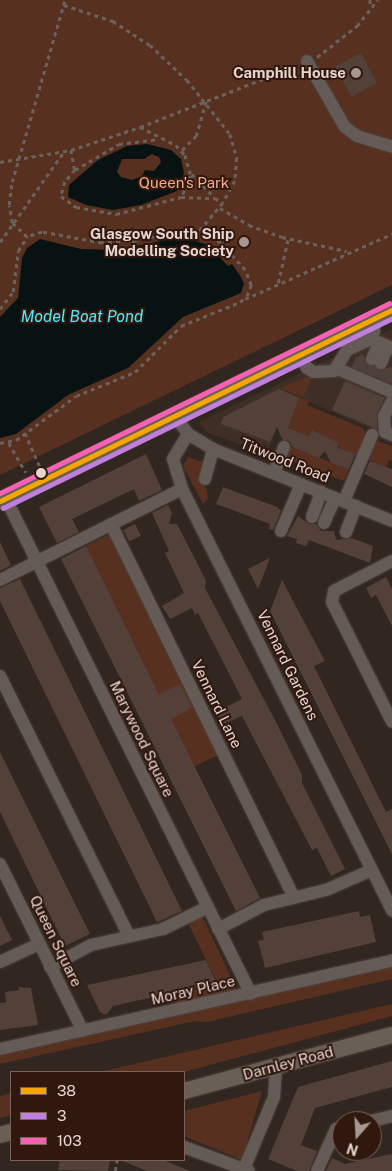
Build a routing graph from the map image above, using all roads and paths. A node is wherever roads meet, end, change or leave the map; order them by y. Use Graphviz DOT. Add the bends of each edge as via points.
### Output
graph roads {
  1 [pos="65,0"];
  2 [pos="370,0"];
  3 [pos="377,0"];
  4 [pos="64,5"];
  5 [pos="371,9"];
  6 [pos="307,61"];
  7 [pos="206,101"];
  8 [pos="140,127"];
  9 [pos="163,140"];
  10 [pos="392,147"];
  11 [pos="71,150"];
  12 [pos="182,150"];
  13 [pos="64,152"];
  14 [pos="19,160"];
  15 [pos="0,162"];
  16 [pos="75,170"];
  17 [pos="191,172"];
  18 [pos="181,197"];
  19 [pos="215,198"];
  20 [pos="223,203"];
  21 [pos="220,208"];
  22 [pos="12,223"];
  23 [pos="198,232"];
  24 [pos="392,234"];
  25 [pos="27,237"];
  26 [pos="288,238"];
  27 [pos="0,242"];
  28 [pos="349,251"];
  29 [pos="278,283"];
  30 [pos="240,302"];
  31 [pos="0,309"];
  32 [pos="392,310"];
  33 [pos="369,321"];
  34 [pos="380,343"];
  35 [pos="299,355"];
  36 [pos="380,363"];
  37 [pos="338,368"];
  38 [pos="372,380"];
  39 [pos="392,401"];
  40 [pos="175,416"];
  41 [pos="25,434"];
  42 [pos="188,434"];
  43 [pos="372,435"];
  44 [pos="392,435"];
  45 [pos="9,442"];
  46 [pos="0,443"];
  47 [pos="284,446"];
  48 [pos="213,449"];
  49 [pos="42,469"];
  50 [pos="274,473"];
  51 [pos="205,479"];
  52 [pos="301,484"];
  53 [pos="32,485"];
  54 [pos="182,489"];
  55 [pos="321,492"];
  56 [pos="3,500"];
  57 [pos="345,502"];
  58 [pos="312,518"];
  59 [pos="392,521"];
  60 [pos="324,523"];
  61 [pos="111,524"];
  62 [pos="281,531"];
  63 [pos="346,532"];
  64 [pos="392,561"];
  65 [pos="37,563"];
  66 [pos="0,580"];
  67 [pos="0,676"];
  68 [pos="392,722"];
  69 [pos="0,864"];
  70 [pos="372,870"];
  71 [pos="294,898"];
  72 [pos="208,907"];
  73 [pos="391,908"];
  74 [pos="218,929"];
  75 [pos="129,936"];
  76 [pos="40,944"];
  77 [pos="392,961"];
  78 [pos="0,962"];
  79 [pos="50,967"];
  80 [pos="251,994"];
  81 [pos="83,1032"];
  82 [pos="392,1035"];
  83 [pos="0,1049"];
  84 [pos="276,1066"];
  85 [pos="185,1090"];
  86 [pos="332,1138"];
  87 [pos="185,1147"];
  88 [pos="246,1170"];
  89 [pos="317,1171"];
  1 -- 4 [label="path"];
  2 -- 5 [label="path"];
  3 -- 5 [label="path"];
  4 -- 7 [label="path" via="132,31 166,59"];
  4 -- 14 [label="path"];
  5 -- 6 [label="path" via="345,37"];
  6 -- 7 [label="path"];
  6 -- 10 [label="street" via="345,127 363,139"];
  7 -- 8 [label="path"];
  7 -- 12 [label="path" via="196,136"];
  7 -- 20 [label="path" via="230,134 237,158 235,181"];
  8 -- 9 [label="path"];
  8 -- 11 [label="path"];
  9 -- 12 [label="path"];
  9 -- 16 [label="path" via="141,139 119,144"];
  11 -- 13 [label="path"];
  11 -- 16 [label="path"];
  12 -- 17 [label="path"];
  13 -- 14 [label="path"];
  13 -- 22 [label="path"];
  14 -- 15 [label="path"];
  14 -- 22 [label="path" via="10,194"];
  16 -- 18 [label="path" via="65,182 61,196 70,204 88,211 125,213"];
  17 -- 18 [label="path" via="188,187"];
  17 -- 19 [label="path"];
  18 -- 19 [label="path"];
  19 -- 20 [label="path"];
  20 -- 21 [label="path"];
  21 -- 23 [label="path"];
  21 -- 26 [label="path" via="250,225"];
  22 -- 25 [label="path"];
  22 -- 27 [label="path"];
  23 -- 25 [label="path" via="177,231 112,243 88,243 42,232"];
  23 -- 30 [label="path" via="221,243 245,270 251,285 247,296"];
  24 -- 28 [label="path"];
  25 -- 31 [label="path" via="18,251 13,292"];
  26 -- 28 [label="path"];
  26 -- 29 [label="path"];
  28 -- 29 [label="path"];
  29 -- 30 [label="path"];
  30 -- 41 [label="path" via="188,322 135,372 62,404"];
  32 -- 33 [label="main road"];
  33 -- 34 [label="street"];
  33 -- 35 [label="main road"];
  34 -- 36 [label="street"];
  34 -- 36 [label="street"];
  34 -- 37 [label="street" via="347,350"];
  35 -- 37 [label="street" via="307,368 314,372 323,374"];
  35 -- 40 [label="main road"];
  37 -- 38 [label="street"];
  39 -- 44 [label="street" via="384,423 385,432"];
  40 -- 42 [label="street, Titwood Road"];
  40 -- 53 [label="main road"];
  41 -- 45 [label="path"];
  41 -- 49 [label="path"];
  42 -- 48 [label="street, Titwood Road"];
  42 -- 54 [label="street, Vennard Gardens" via="173,459"];
  43 -- 57 [label="street"];
  45 -- 46 [label="path"];
  45 -- 53 [label="path"];
  47 -- 50 [label="street"];
  48 -- 50 [label="street, Titwood Road"];
  48 -- 51 [label="street"];
  50 -- 52 [label="street, Titwood Road"];
  52 -- 55 [label="street, Titwood Road"];
  52 -- 62 [label="street"];
  53 -- 56 [label="main road"];
  54 -- 61 [label="street"];
  54 -- 70 [label="street, Vennard Gardens"];
  55 -- 57 [label="street, Titwood Road"];
  55 -- 58 [label="street"];
  56 -- 65 [label="street, Marywood Square"];
  57 -- 59 [label="street, Titwood Road"];
  57 -- 60 [label="street"];
  57 -- 63 [label="street"];
  61 -- 65 [label="street"];
  61 -- 71 [label="street, Vennard Lane"];
  64 -- 68 [label="street" via="334,591 332,602"];
  65 -- 66 [label="street"];
  65 -- 72 [label="street, Marywood Square"];
  67 -- 75 [label="street"];
  69 -- 76 [label="street, Queen Square"];
  70 -- 71 [label="street" via="326,890"];
  70 -- 73 [label="street, Vennard Gardens"];
  71 -- 74 [label="street" via="264,905"];
  72 -- 74 [label="street, Marywood Square"];
  72 -- 75 [label="street" via="163,929"];
  74 -- 80 [label="street, Marywood Square"];
  75 -- 79 [label="street" via="91,945"];
  76 -- 78 [label="street"];
  76 -- 79 [label="street, Queen Square"];
  77 -- 80 [label="street, Moray Place"];
  79 -- 81 [label="street, Queen Square"];
  80 -- 81 [label="street, Moray Place"];
  81 -- 83 [label="street, Moray Place"];
  82 -- 84 [label="main road, Darnley Road"];
  84 -- 85 [label="main road, Darnley Road"];
  84 -- 88 [label="street" via="274,1096"];
  86 -- 89 [label="street"];
  87 -- 88 [label="street"];
}
